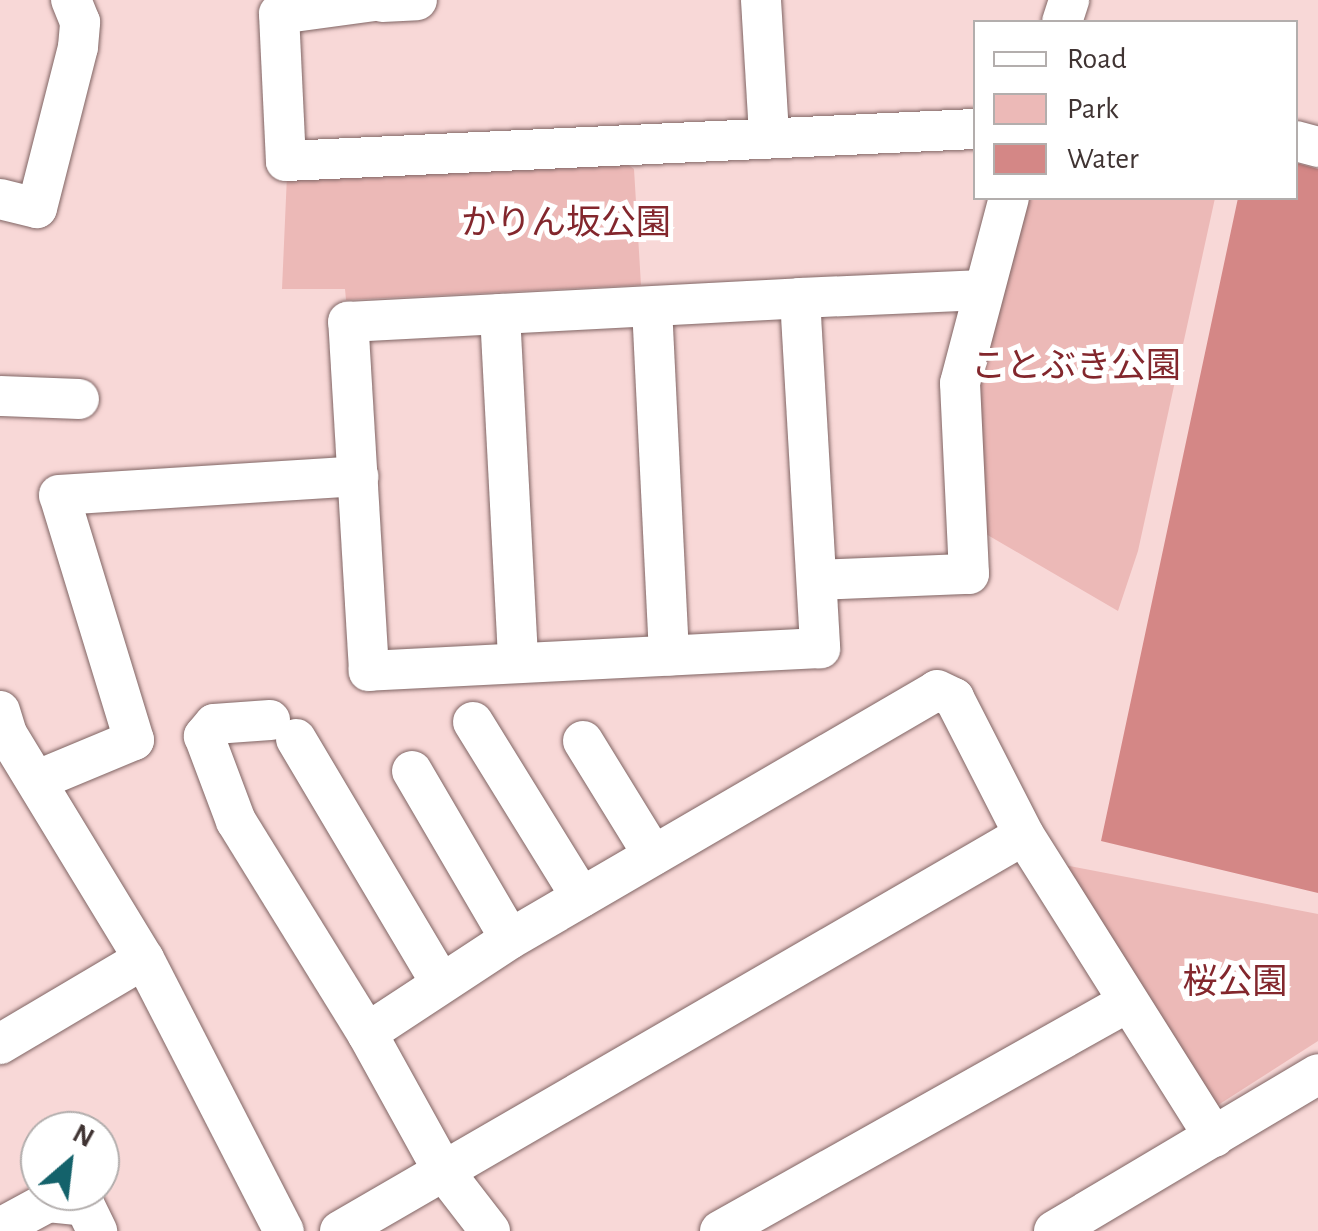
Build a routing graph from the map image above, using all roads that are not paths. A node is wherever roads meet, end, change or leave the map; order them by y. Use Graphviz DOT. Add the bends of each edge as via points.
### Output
graph roads {
  1 [pos="71,0"];
  2 [pos="762,0"];
  3 [pos="394,1"];
  4 [pos="973,129"];
  5 [pos="769,135"];
  6 [pos="0,199"];
  7 [pos="1008,200"];
  8 [pos="982,290"];
  9 [pos="800,298"];
  10 [pos="652,306"];
  11 [pos="500,314"];
  12 [pos="0,396"];
  13 [pos="79,400"];
  14 [pos="358,476"];
  15 [pos="817,580"];
  16 [pos="670,656"];
  17 [pos="518,662"];
  18 [pos="0,711"];
  19 [pos="473,722"];
  20 [pos="583,740"];
  21 [pos="412,771"];
  22 [pos="38,780"];
  23 [pos="1024,836"];
  24 [pos="653,855"];
  25 [pos="580,897"];
  26 [pos="510,939"];
  27 [pos="144,958"];
  28 [pos="440,982"];
  29 [pos="1128,1002"];
  30 [pos="367,1033"];
  31 [pos="0,1044"];
  32 [pos="1318,1074"];
  33 [pos="1214,1137"];
  34 [pos="442,1169"];
  35 [pos="0,1228"];
  36 [pos="1060,1229"];
  37 [pos="97,1231"];
  38 [pos="284,1231"];
  39 [pos="340,1231"];
  40 [pos="490,1231"];
  41 [pos="720,1231"];
  1 -- 6 [label="street" via="80,22 78,48 36,208"];
  2 -- 5 [label="street"];
  3 -- 5 [label="street" via="279,14 286,161"];
  4 -- 5 [label="street"];
  7 -- 8 [label="street"];
  8 -- 9 [label="street"];
  8 -- 15 [label="street" via="960,383 969,574"];
  9 -- 10 [label="street"];
  9 -- 15 [label="street"];
  10 -- 11 [label="street"];
  10 -- 16 [label="street"];
  11 -- 14 [label="street" via="348,322"];
  11 -- 17 [label="street"];
  12 -- 13 [label="street"];
  14 -- 17 [label="street" via="368,671"];
  14 -- 22 [label="street" via="59,495 134,740"];
  15 -- 16 [label="street" via="820,648"];
  16 -- 17 [label="street"];
  18 -- 22 [label="street"];
  19 -- 25 [label="street"];
  20 -- 24 [label="street"];
  21 -- 26 [label="street"];
  22 -- 27 [label="street"];
  23 -- 24 [label="street" via="954,698 937,690"];
  23 -- 29 [label="street"];
  23 -- 34 [label="street"];
  24 -- 25 [label="street"];
  25 -- 26 [label="street"];
  26 -- 28 [label="street"];
  27 -- 31 [label="street"];
  27 -- 38 [label="street"];
  28 -- 30 [label="street"];
  28 -- 30 [label="street" via="284,730 214,724 204,736 236,821"];
  29 -- 33 [label="street"];
  29 -- 41 [label="street"];
  30 -- 34 [label="street"];
  32 -- 33 [label="street"];
  33 -- 36 [label="street"];
  34 -- 39 [label="street"];
  34 -- 40 [label="street"];
  35 -- 37 [label="street" via="48,1202 86,1206"];
}
